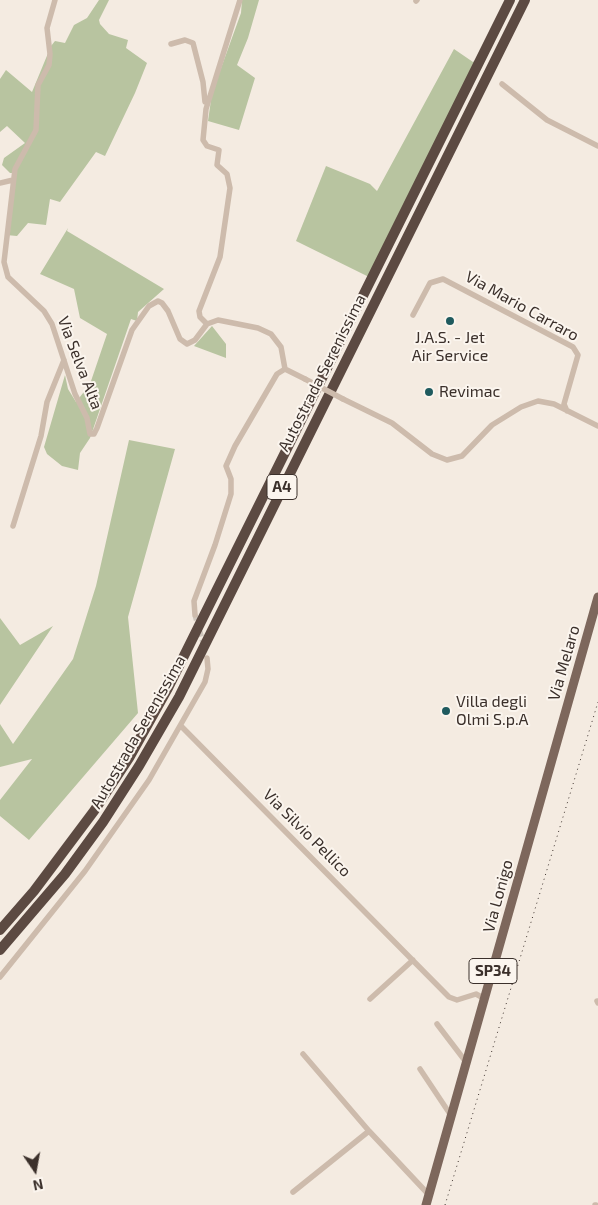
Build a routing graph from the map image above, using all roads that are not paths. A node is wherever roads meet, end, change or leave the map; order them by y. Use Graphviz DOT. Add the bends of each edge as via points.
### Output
graph roads {
  1 [pos="54,0"];
  2 [pos="240,0"];
  3 [pos="510,0"];
  4 [pos="525,0"];
  5 [pos="171,44"];
  6 [pos="502,84"];
  7 [pos="206,109"];
  8 [pos="598,146"];
  9 [pos="13,180"];
  10 [pos="0,182"];
  11 [pos="413,315"];
  12 [pos="207,324"];
  13 [pos="64,360"];
  14 [pos="285,370"];
  15 [pos="567,412"];
  16 [pos="598,426"];
  17 [pos="13,526"];
  18 [pos="598,597"];
  19 [pos="195,615"];
  20 [pos="207,658"];
  21 [pos="181,726"];
  22 [pos="558,737"];
  23 [pos="0,930"];
  24 [pos="0,950"];
  25 [pos="413,960"];
  26 [pos="0,977"];
  27 [pos="370,999"];
  28 [pos="485,999"];
  29 [pos="437,1024"];
  30 [pos="303,1054"];
  31 [pos="466,1062"];
  32 [pos="420,1069"];
  33 [pos="452,1117"];
  34 [pos="369,1131"];
  35 [pos="293,1192"];
  36 [pos="429,1195"];
  37 [pos="426,1205"];
  1 -- 9 [label="street, Via Selva Alta" via="47,28 49,65 38,90 36,130 17,163"];
  2 -- 7 [label="street"];
  3 -- 23 [label="highway, Autostrada Serenissima / A4" via="168,688 129,758 89,818"];
  4 -- 24 [label="highway, Autostrada Serenissima / A4" via="165,722 122,794 84,848"];
  5 -- 7 [label="street" via="189,40 194,46"];
  6 -- 8 [label="street" via="547,120"];
  7 -- 12 [label="street" via="202,140 218,150 217,165 227,174 230,188 220,257 199,311"];
  9 -- 10 [label="street"];
  9 -- 13 [label="street, Via Selva Alta" via="4,250 6,270 15,285 50,319"];
  11 -- 15 [label="street, Via Mario Carraro" via="430,283 443,279 573,347 578,354 564,404"];
  12 -- 13 [label="street, Via Selva Alta" via="188,344 180,339 162,303 158,301 149,306 132,330 93,435"];
  12 -- 14 [label="street" via="218,320 271,334 282,347"];
  13 -- 17 [label="street" via="47,402 41,436"];
  14 -- 15 [label="street, bridge" via="392,423 432,454 448,460 462,456 492,425 531,403 547,402"];
  14 -- 19 [label="street" via="277,374 226,466 231,479 231,494 194,601"];
  15 -- 16 [label="street"];
  18 -- 22 [label="main road, Via Melaro / SP34"];
  20 -- 21 [label="street" via="205,682"];
  21 -- 25 [label="street, Via Silvio Pellico"];
  21 -- 26 [label="street" via="144,788 96,856"];
  22 -- 28 [label="main road, Via Lonigo / SP34"];
  25 -- 27 [label="street"];
  25 -- 28 [label="street, Via Silvio Pellico" via="449,997 458,1000 476,994"];
  28 -- 31 [label="main road, Via Lonigo / SP34"];
  29 -- 31 [label="street"];
  30 -- 34 [label="street"];
  31 -- 33 [label="main road, Via Lonigo / SP34"];
  32 -- 33 [label="street"];
  33 -- 36 [label="main road, Via Lonigo / SP34"];
  34 -- 35 [label="street"];
  34 -- 36 [label="street"];
  36 -- 37 [label="main road, Via Lonigo / SP34"];
}
